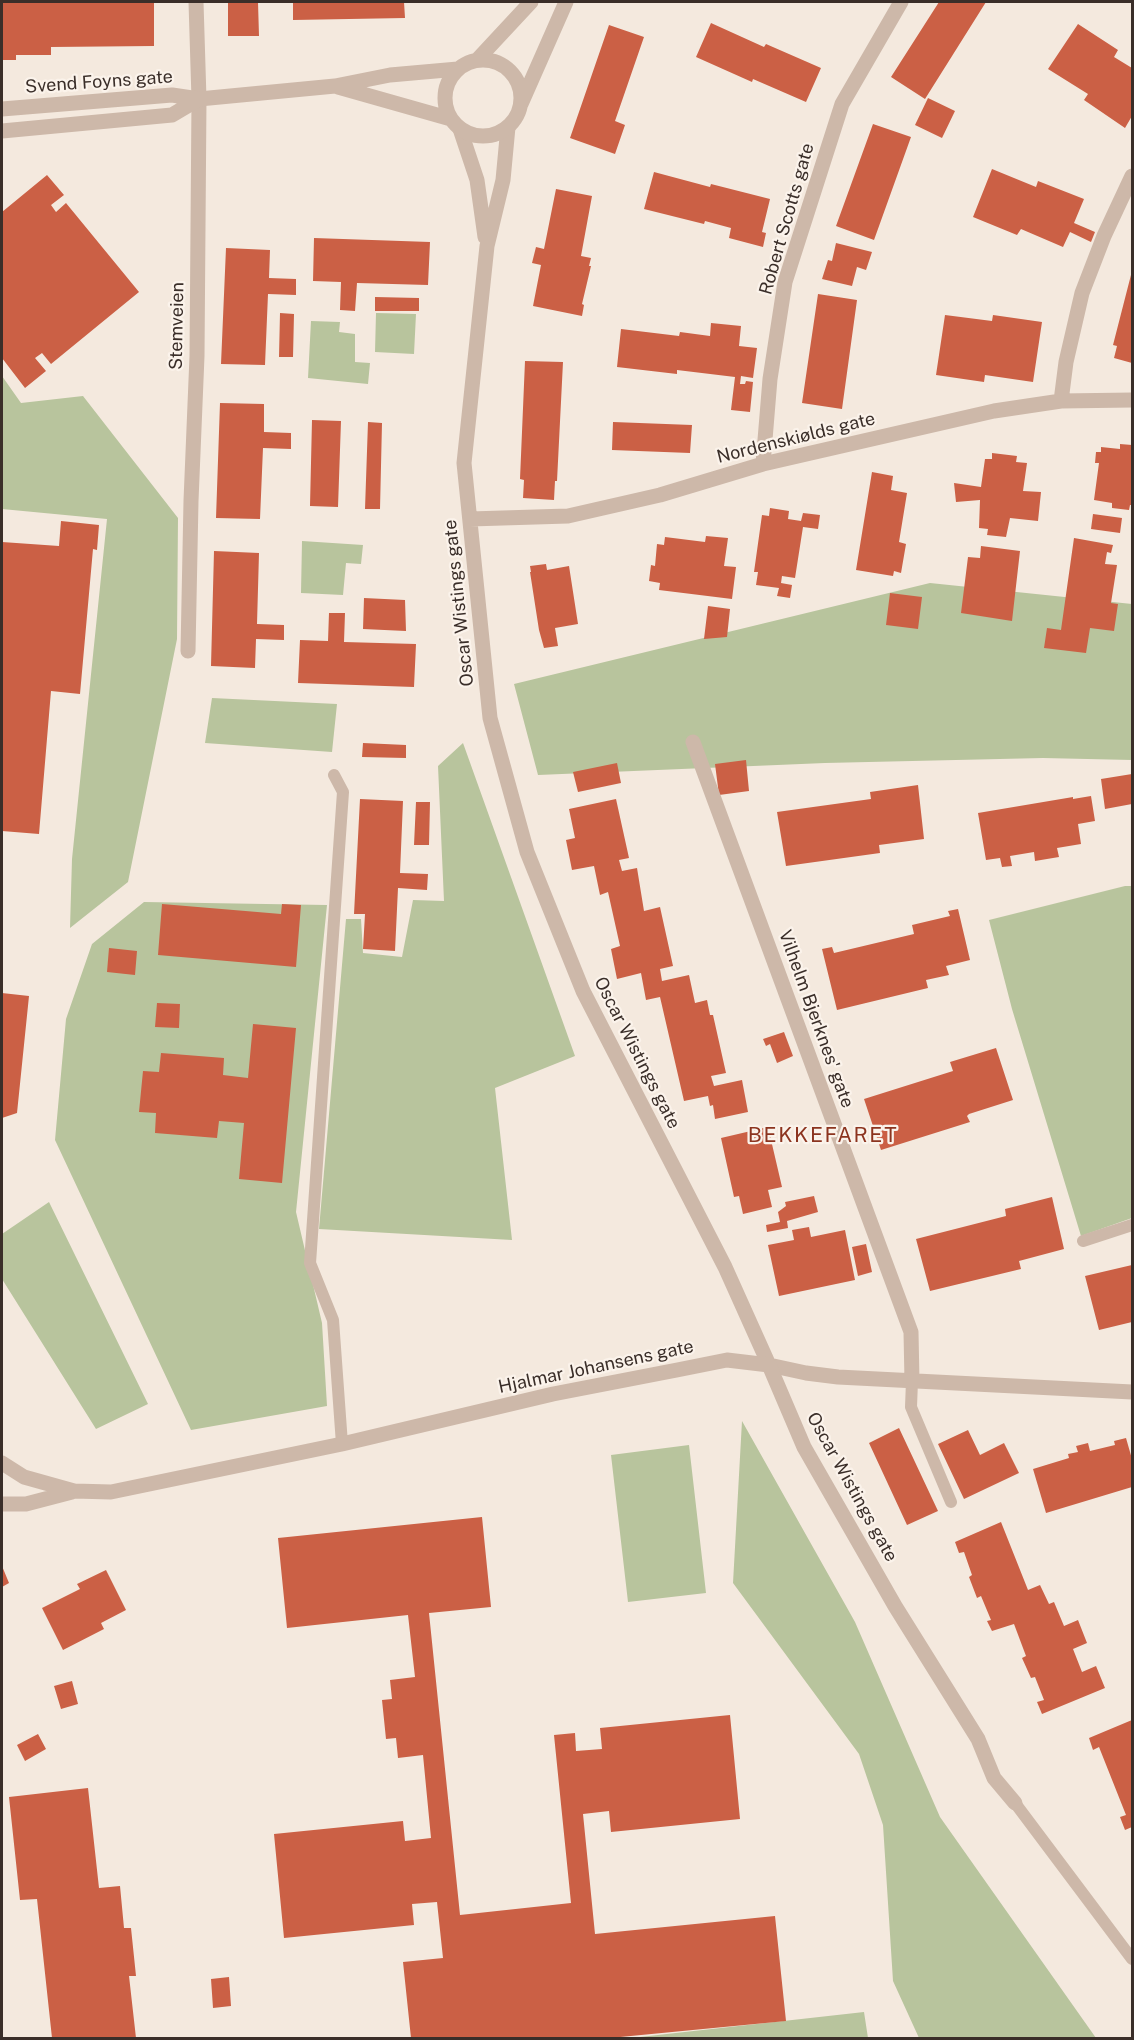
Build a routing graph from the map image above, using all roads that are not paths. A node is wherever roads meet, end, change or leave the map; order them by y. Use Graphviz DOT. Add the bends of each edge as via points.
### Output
graph roads {
  1 [pos="196,2"];
  2 [pos="531,2"];
  3 [pos="566,2"];
  4 [pos="901,2"];
  5 [pos="477,60"];
  6 [pos="458,69"];
  7 [pos="335,86"];
  8 [pos="199,99"];
  9 [pos="521,104"];
  10 [pos="2,109"];
  11 [pos="456,124"];
  12 [pos="508,127"];
  13 [pos="2,131"];
  14 [pos="1130,181"];
  15 [pos="487,246"];
  16 [pos="1132,400"];
  17 [pos="1061,401"];
  18 [pos="763,464"];
  19 [pos="470,519"];
  20 [pos="188,651"];
  21 [pos="693,741"];
  22 [pos="334,775"];
  23 [pos="1132,1225"];
  24 [pos="1083,1241"];
  25 [pos="769,1365"];
  26 [pos="912,1381"];
  27 [pos="1132,1392"];
  28 [pos="342,1444"];
  29 [pos="2,1463"];
  30 [pos="74,1491"];
  31 [pos="951,1502"];
  32 [pos="2,1504"];
  33 [pos="1015,1803"];
  34 [pos="1132,1959"];
  1 -- 8 [label="street, Stemveien"];
  2 -- 5 [label="street"];
  3 -- 9 [label="street"];
  4 -- 18 [label="street, Robert Scotts gate" via="842,104 785,282 770,379"];
  5 -- 6 [label="street"];
  5 -- 9 [label="street" via="501,64 510,71 517,81"];
  6 -- 7 [label="street, Svend Foyns gate" via="390,75"];
  6 -- 11 [label="street" via="446,87 446,109"];
  7 -- 8 [label="street, Svend Foyns gate"];
  7 -- 11 [label="street, Svend Foyns gate"];
  8 -- 10 [label="street, Svend Foyns gate" via="172,95"];
  8 -- 13 [label="street, Svend Foyns gate" via="172,115"];
  8 -- 20 [label="street, Stemveien" via="197,356"];
  9 -- 12 [label="street"];
  11 -- 12 [label="street" via="472,135 484,136"];
  11 -- 15 [label="street, Oscar Wistings gate" via="477,180"];
  12 -- 15 [label="street, Oscar Wistings gate" via="503,180"];
  14 -- 17 [label="street" via="1082,293"];
  15 -- 19 [label="street, Oscar Wistings gate" via="465,463"];
  16 -- 17 [label="street, Nordenskiølds gate"];
  17 -- 18 [label="street, Nordenskiølds gate" via="939,422"];
  18 -- 19 [label="street, Nordenskiølds gate" via="660,495 568,516"];
  19 -- 25 [label="street, Oscar Wistings gate" via="490,718 527,852 583,991 725,1268"];
  21 -- 26 [label="street, Vilhelm Bjerknes' gate" via="910,1332"];
  22 -- 28 [label="lane" via="343,792 310,1263 333,1320"];
  23 -- 24 [label="lane"];
  25 -- 26 [label="street, Hjalmar Johansens gate" via="838,1377"];
  25 -- 28 [label="street, Hjalmar Johansens gate" via="727,1360 553,1394"];
  25 -- 33 [label="street, Oscar Wistings gate" via="804,1447 895,1606 978,1739 994,1778"];
  26 -- 27 [label="street, Hjalmar Johansens gate"];
  26 -- 31 [label="lane" via="911,1407"];
  28 -- 30 [label="street, Hjalmar Johansens gate" via="111,1492"];
  29 -- 30 [label="street, Hjalmar Johansens gate" via="24,1477"];
  30 -- 32 [label="street, Hjalmar Johansens gate" via="26,1504"];
  33 -- 34 [label="lane"];
}
